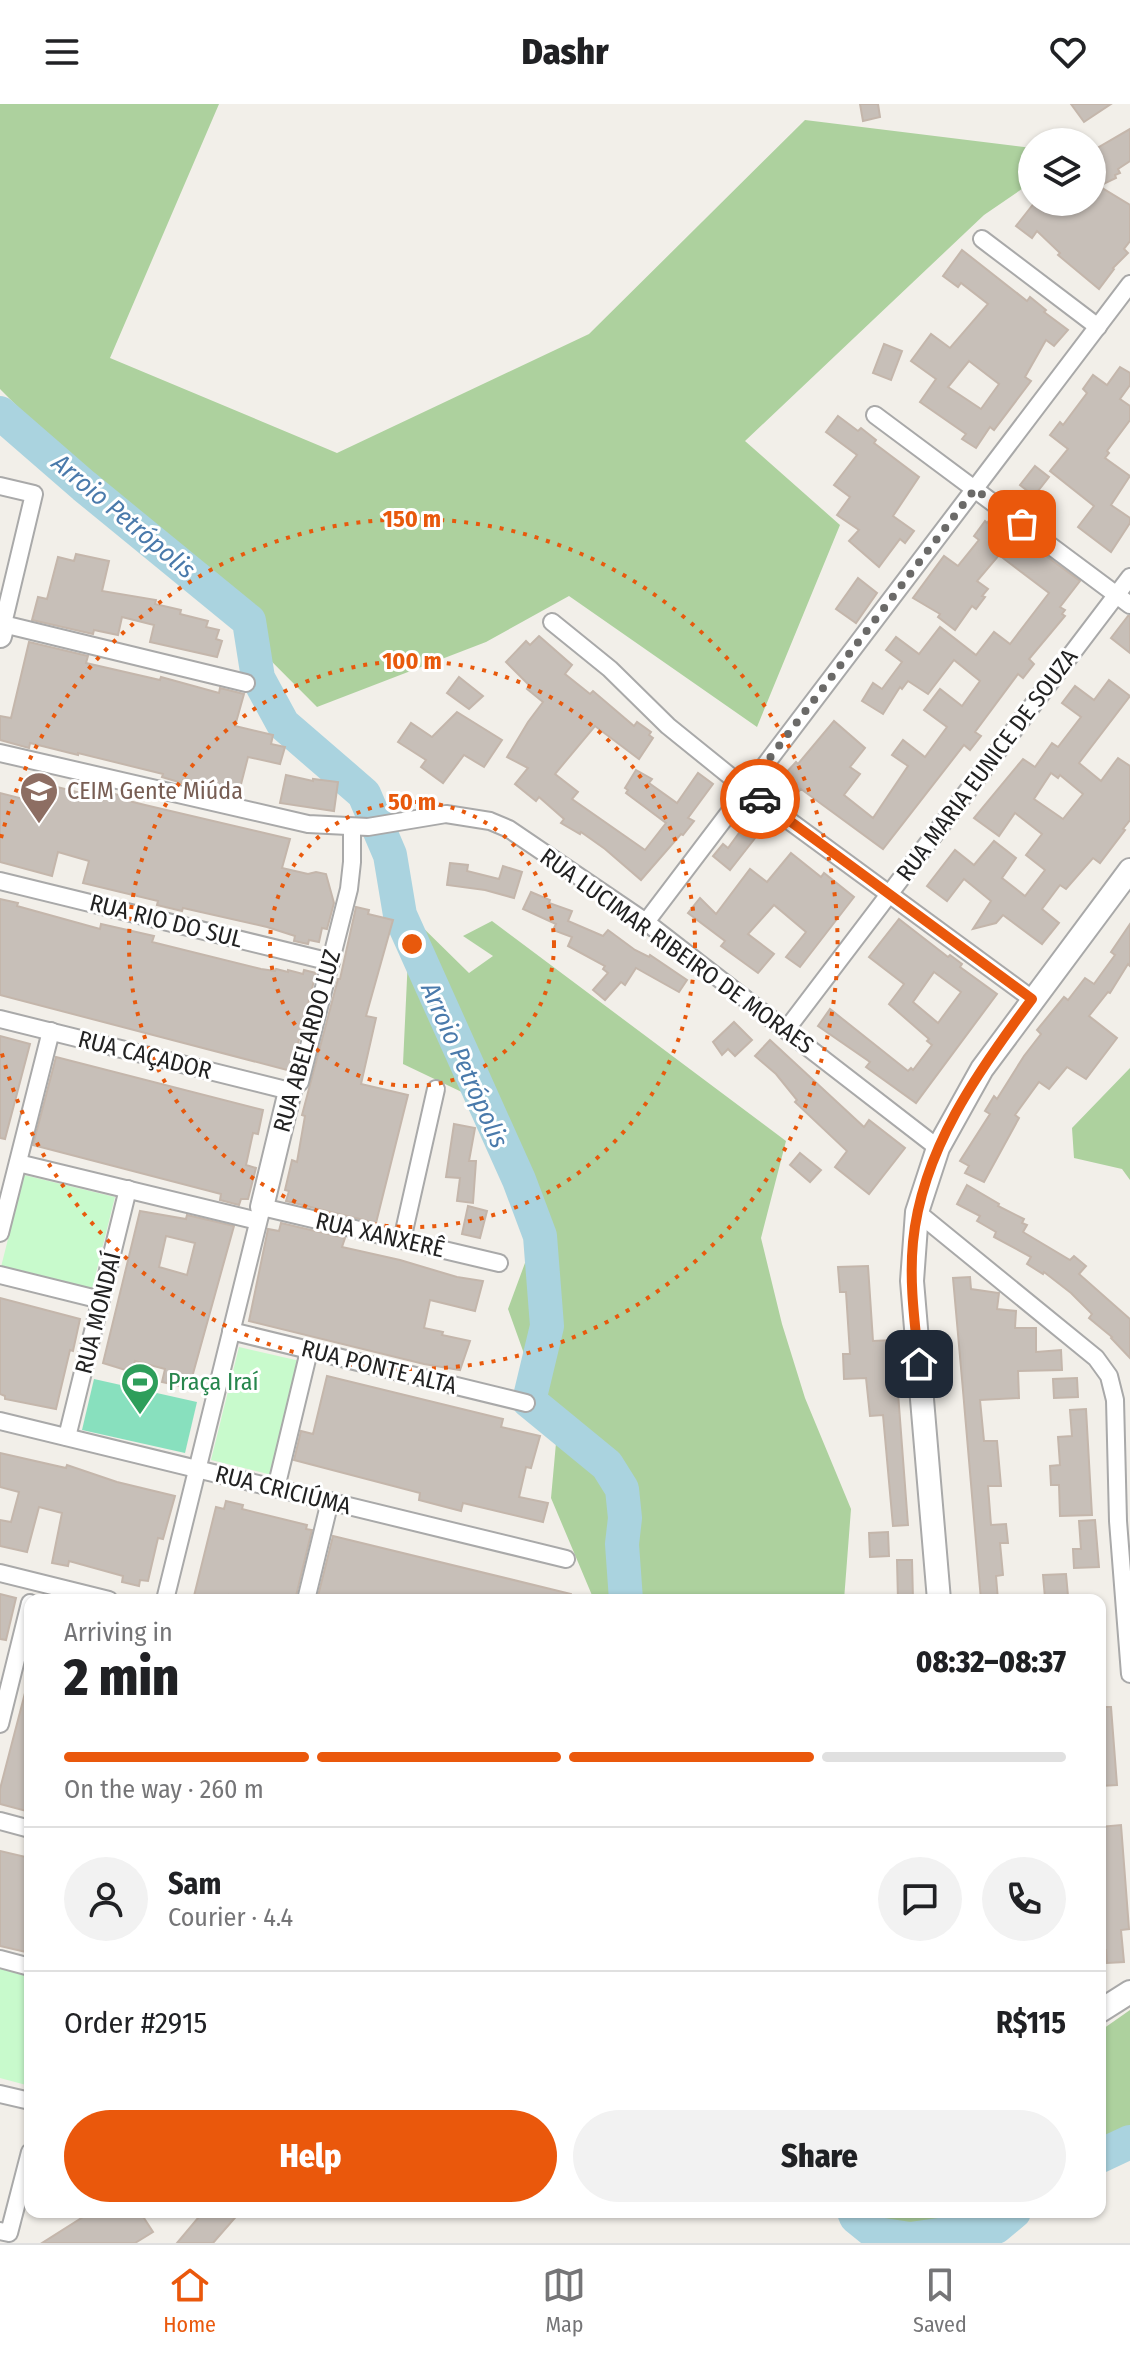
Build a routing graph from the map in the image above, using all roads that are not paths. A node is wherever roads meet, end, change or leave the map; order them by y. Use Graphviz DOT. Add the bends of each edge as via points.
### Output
graph roads {
  1 [pos="982,239"];
  2 [pos="1130,284"];
  3 [pos="1098,327"];
  4 [pos="875,415"];
  5 [pos="0,486"];
  6 [pos="975,489"];
  7 [pos="1130,577"];
  8 [pos="1123,600"];
  9 [pos="552,622"];
  10 [pos="1,628"];
  11 [pos="246,683"];
  12 [pos="0,753"];
  13 [pos="746,789"];
  14 [pos="360,827"];
  15 [pos="1130,870"];
  16 [pos="0,881"];
  17 [pos="889,895"];
  18 [pos="646,922"];
  19 [pos="331,962"];
  20 [pos="1032,999"];
  21 [pos="0,1019"];
  22 [pos="786,1030"];
  23 [pos="51,1031"];
  24 [pos="436,1089"];
  25 [pos="290,1091"];
  26 [pos="938,1148"];
  27 [pos="18,1163"];
  28 [pos="128,1189"];
  29 [pos="917,1212"];
  30 [pos="260,1214"];
  31 [pos="0,1233"];
  32 [pos="402,1240"];
  33 [pos="499,1263"];
  34 [pos="0,1275"];
  35 [pos="101,1300"];
  36 [pos="231,1331"];
  37 [pos="309,1351"];
  38 [pos="526,1403"];
  39 [pos="0,1421"];
  40 [pos="67,1437"];
  41 [pos="198,1469"];
  42 [pos="276,1488"];
  43 [pos="330,1501"];
  44 [pos="566,1559"];
  45 [pos="0,1573"];
  46 [pos="35,1582"];
  47 [pos="32,1594"];
  48 [pos="84,1594"];
  49 [pos="167,1594"];
  50 [pos="307,1594"];
  51 [pos="938,1594"];
  52 [pos="24,1621"];
  53 [pos="1130,1674"];
  54 [pos="5,1681"];
  55 [pos="0,1724"];
  56 [pos="0,1821"];
  57 [pos="24,1827"];
  58 [pos="0,1959"];
  59 [pos="24,1965"];
  60 [pos="1130,1992"];
  61 [pos="1106,2007"];
  62 [pos="0,2094"];
  63 [pos="24,2100"];
  64 [pos="24,2170"];
  65 [pos="4,2232"];
  1 -- 3 [label="street"];
  2 -- 3 [label="street"];
  3 -- 6 [label="street"];
  4 -- 6 [label="street"];
  5 -- 10 [label="street" via="34,494"];
  6 -- 8 [label="street"];
  6 -- 13 [label="street"];
  7 -- 8 [label="street, RUA MARIA EUNICE DE SOUZA"];
  8 -- 17 [label="street, RUA MARIA EUNICE DE SOUZA"];
  9 -- 13 [label="street"];
  10 -- 11 [label="street"];
  12 -- 14 [label="street, RUA LUCIMAR RIBEIRO DE MORAES" via="282,819"];
  13 -- 17 [label="street"];
  13 -- 18 [label="street"];
  14 -- 18 [label="street, RUA LUCIMAR RIBEIRO DE MORAES" via="446,814 490,821"];
  14 -- 19 [label="street, RUA ABELARDO LUZ"];
  15 -- 20 [label="street"];
  16 -- 19 [label="street, RUA RIO DO SUL"];
  17 -- 20 [label="street"];
  17 -- 22 [label="street, RUA MARIA EUNICE DE SOUZA"];
  18 -- 22 [label="street, RUA LUCIMAR RIBEIRO DE MORAES"];
  19 -- 25 [label="street, RUA ABELARDO LUZ" via="300,1082"];
  20 -- 26 [label="street" via="982,1069"];
  21 -- 23 [label="street, RUA CAÇADOR"];
  22 -- 26 [label="street, RUA LUCIMAR RIBEIRO DE MORAES"];
  23 -- 25 [label="street, RUA CAÇADOR"];
  23 -- 27 [label="street"];
  24 -- 32 [label="street"];
  25 -- 30 [label="street, RUA ABELARDO LUZ"];
  26 -- 29 [label="street"];
  27 -- 28 [label="street, RUA XANXERÊ"];
  27 -- 31 [label="street"];
  28 -- 30 [label="street, RUA XANXERÊ"];
  28 -- 35 [label="street, RUA MONDAÍ"];
  29 -- 51 [label="street" via="912,1281"];
  29 -- 53 [label="street" via="1096,1358 1109,1376 1115,1400"];
  30 -- 32 [label="street, RUA XANXERÊ"];
  30 -- 36 [label="street"];
  32 -- 33 [label="street, RUA XANXERÊ"];
  34 -- 35 [label="street"];
  35 -- 40 [label="street, RUA MONDAÍ"];
  36 -- 37 [label="street, RUA PONTE ALTA"];
  36 -- 41 [label="street"];
  37 -- 38 [label="street, RUA PONTE ALTA"];
  37 -- 42 [label="street"];
  39 -- 40 [label="street, RUA CRICIÚMA"];
  40 -- 41 [label="street, RUA CRICIÚMA"];
  41 -- 42 [label="street, RUA CRICIÚMA"];
  41 -- 49 [label="street"];
  42 -- 43 [label="street, RUA CRICIÚMA"];
  43 -- 44 [label="street, RUA CRICIÚMA"];
  43 -- 50 [label="street"];
  45 -- 46 [label="street"];
  46 -- 47 [label="street"];
  46 -- 48 [label="street"];
  52 -- 54 [label="street"];
  54 -- 55 [label="street"];
  56 -- 57 [label="street"];
  58 -- 59 [label="street"];
  60 -- 61 [label="street"];
  62 -- 63 [label="street"];
  64 -- 65 [label="street"];
}
